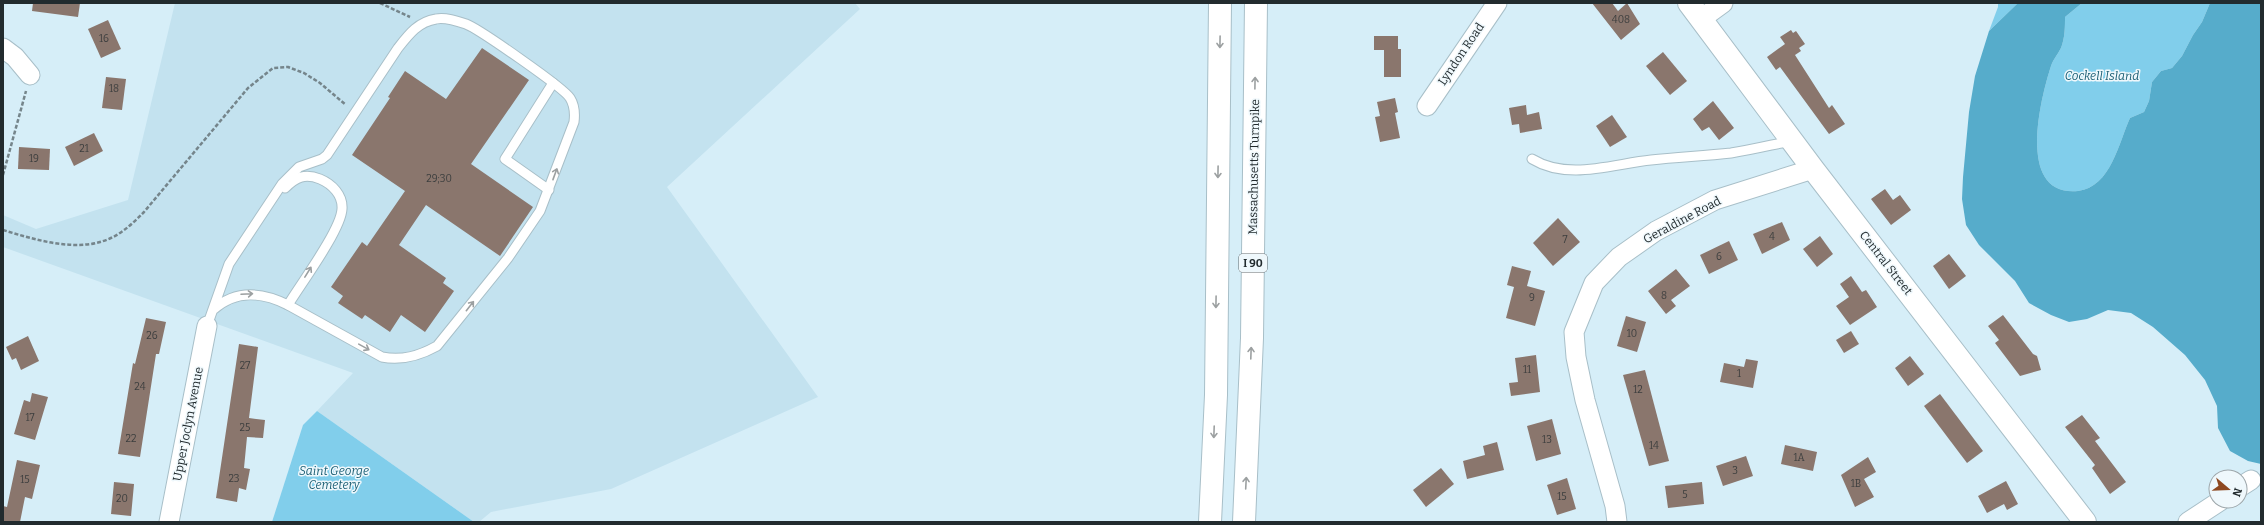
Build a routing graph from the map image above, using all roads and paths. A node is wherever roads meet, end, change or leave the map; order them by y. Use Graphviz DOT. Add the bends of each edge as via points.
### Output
graph roads {
  1 [pos="380,3"];
  2 [pos="1220,3"];
  3 [pos="1256,3"];
  4 [pos="1497,3"];
  5 [pos="1723,3"];
  6 [pos="1695,11"];
  7 [pos="422,23"];
  8 [pos="3,48"];
  9 [pos="30,75"];
  10 [pos="553,83"];
  11 [pos="1427,106"];
  12 [pos="355,113"];
  13 [pos="1792,141"];
  14 [pos="1532,159"];
  15 [pos="1813,169"];
  16 [pos="3,175"];
  17 [pos="549,190"];
  18 [pos="270,202"];
  19 [pos="3,230"];
  20 [pos="288,305"];
  21 [pos="210,318"];
  22 [pos="2208,509"];
  23 [pos="169,522"];
  24 [pos="1210,522"];
  25 [pos="1244,522"];
  26 [pos="1617,522"];
  27 [pos="2085,522"];
  28 [pos="2188,522"];
  1 -- 7 [label="path"];
  2 -- 24 [label="main road, one-way" via="1216,395"];
  25 -- 3 [label="main road, Massachusetts Turnpike / I 90, one-way" via="1252,309"];
  4 -- 11 [label="street, Lyndon Road"];
  5 -- 6 [label="street"];
  6 -- 13 [label="main road, Central Street"];
  7 -- 10 [label="lane" via="437,18 466,24"];
  7 -- 12 [label="lane" via="398,48"];
  8 -- 9 [label="street" via="15,57"];
  9 -- 16 [label="path"];
  17 -- 10 [label="lane, one-way" via="575,114 570,97"];
  10 -- 17 [label="lane" via="505,159"];
  12 -- 18 [label="lane" via="327,155 299,167 289,175"];
  12 -- 19 [label="path" via="320,83 304,74 288,68 273,68 248,88 144,212 129,227 113,237 95,243 69,244 32,239"];
  13 -- 14 [label="lane" via="1730,153 1584,169 1568,169"];
  13 -- 15 [label="main road, Central Street"];
  15 -- 26 [label="street, Geraldine Road" via="1702,206 1656,231 1619,257 1594,283 1574,332 1576,357"];
  15 -- 27 [label="main road, Central Street"];
  20 -- 17 [label="lane, one-way" via="382,357 394,359 424,354 437,346 447,335 508,258 540,211"];
  20 -- 18 [label="lane, one-way" via="340,219 340,196 325,181 302,176 293,180"];
  18 -- 21 [label="lane" via="229,264"];
  21 -- 20 [label="lane, one-way" via="222,301 238,294 255,294"];
  21 -- 23 [label="street, Upper Joclyn Avenue"];
  22 -- 28 [label="street"];
}
